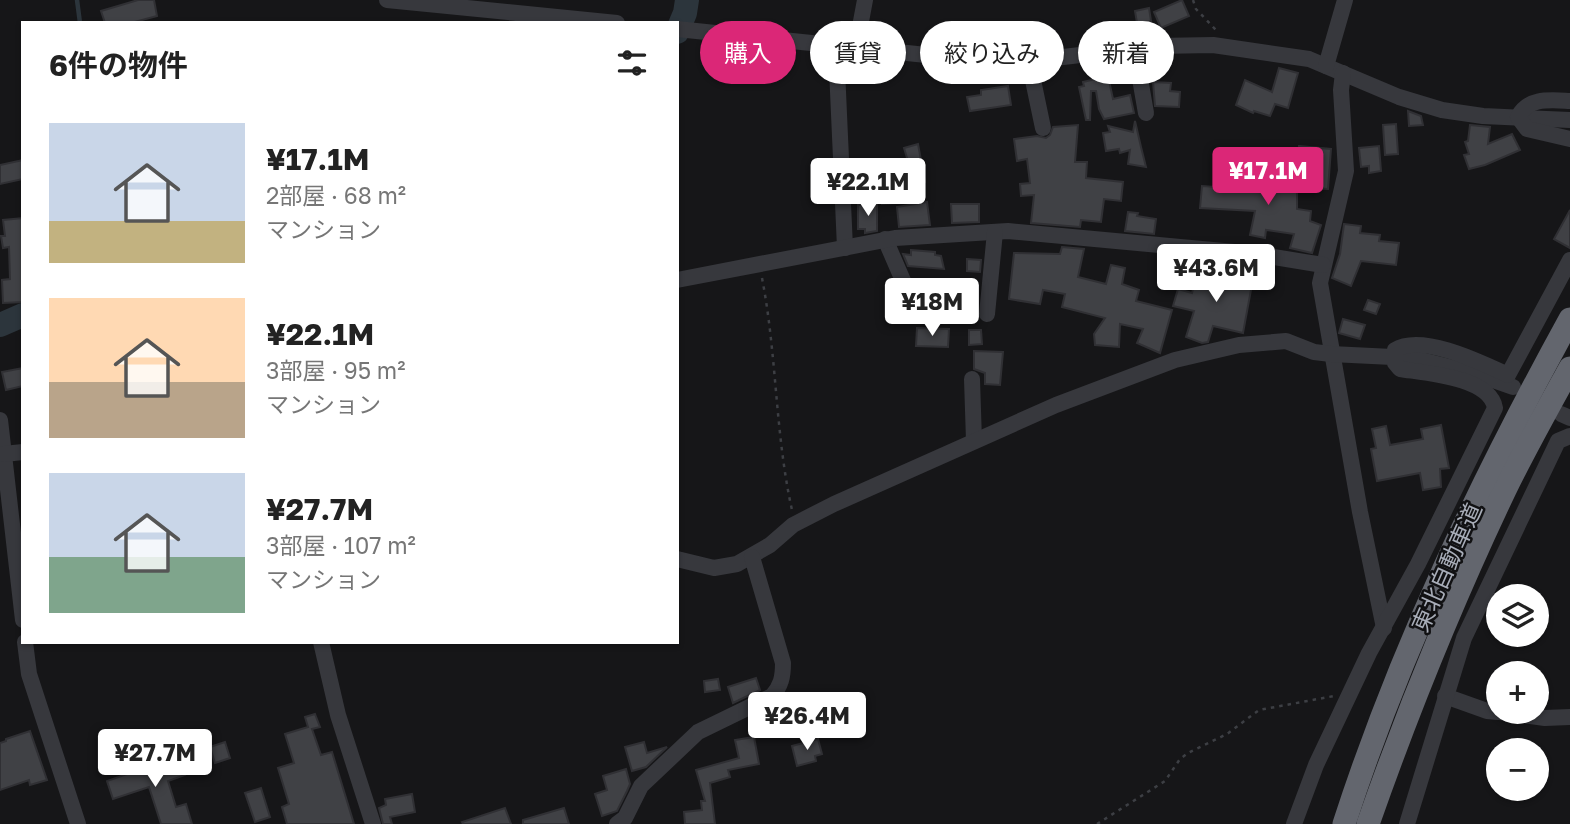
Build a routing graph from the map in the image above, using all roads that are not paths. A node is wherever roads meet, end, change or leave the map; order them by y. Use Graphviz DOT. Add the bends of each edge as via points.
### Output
graph roads {
  1 [pos="387,0"];
  2 [pos="865,0"];
  3 [pos="1345,0"];
  4 [pos="597,21"];
  5 [pos="861,21"];
  6 [pos="682,29"];
  7 [pos="810,44"];
  8 [pos="1174,46"];
  9 [pos="1326,66"];
  10 [pos="1343,73"];
  11 [pos="838,84"];
  12 [pos="1034,84"];
  13 [pos="1141,84"];
  14 [pos="1570,101"];
  15 [pos="1146,113"];
  16 [pos="1518,117"];
  17 [pos="1570,120"];
  18 [pos="1043,128"];
  19 [pos="1570,139"];
  20 [pos="995,232"];
  21 [pos="885,239"];
  22 [pos="845,248"];
  23 [pos="1570,260"];
  24 [pos="1324,265"];
  25 [pos="679,280"];
  26 [pos="911,299"];
  27 [pos="987,314"];
  28 [pos="1570,319"];
  29 [pos="1331,354"];
  30 [pos="1394,357"];
  31 [pos="1570,368"];
  32 [pos="972,379"];
  33 [pos="1513,387"];
  34 [pos="0,420"];
  35 [pos="1570,436"];
  36 [pos="974,441"];
  37 [pos="21,452"];
  38 [pos="4,454"];
  39 [pos="752,557"];
  40 [pos="679,559"];
  41 [pos="21,603"];
  42 [pos="1384,628"];
  43 [pos="25,644"];
  44 [pos="321,644"];
  45 [pos="1445,696"];
  46 [pos="1486,711"];
  47 [pos="1570,717"];
  48 [pos="1549,718"];
  49 [pos="78,824"];
  50 [pos="373,824"];
  51 [pos="617,824"];
  52 [pos="1294,824"];
  53 [pos="1344,824"];
  54 [pos="1368,824"];
  55 [pos="1407,824"];
  1 -- 4 [label="street"];
  2 -- 5 [label="street"];
  3 -- 9 [label="street"];
  6 -- 7 [label="street"];
  8 -- 9 [label="street" via="1224,46 1309,58"];
  9 -- 10 [label="street"];
  10 -- 16 [label="street" via="1442,110"];
  10 -- 24 [label="street" via="1346,171"];
  11 -- 22 [label="street"];
  12 -- 18 [label="street"];
  13 -- 15 [label="street"];
  14 -- 16 [label="street" via="1533,102"];
  16 -- 17 [label="street"];
  16 -- 19 [label="street" via="1527,130"];
  20 -- 21 [label="street"];
  20 -- 24 [label="street" via="1256,254"];
  20 -- 27 [label="street"];
  21 -- 22 [label="street"];
  21 -- 26 [label="street"];
  22 -- 25 [label="street"];
  23 -- 30 [label="street" via="1508,375 1468,356 1425,346 1404,344"];
  24 -- 29 [label="street" via="1320,283"];
  28 -- 53 [label="highway, 東北自動車道" via="1436,587 1389,697"];
  29 -- 30 [label="street"];
  29 -- 36 [label="street" via="1270,341 1175,360"];
  29 -- 42 [label="street"];
  30 -- 33 [label="street" via="1439,364"];
  30 -- 42 [label="street" via="1400,369 1442,375 1484,390 1493,398 1495,408"];
  31 -- 54 [label="highway, 東北自動車道" via="1506,489 1451,609 1402,726"];
  32 -- 36 [label="street"];
  34 -- 38 [label="street"];
  35 -- 45 [label="street" via="1558,441 1500,561 1464,638"];
  36 -- 39 [label="street" via="795,524"];
  37 -- 38 [label="street"];
  38 -- 41 [label="street"];
  39 -- 40 [label="street" via="714,568"];
  39 -- 51 [label="street" via="783,663 780,687 772,696 698,732 641,786 625,818"];
  42 -- 52 [label="street" via="1316,765"];
  43 -- 49 [label="street" via="29,674"];
  44 -- 50 [label="street" via="338,715"];
  45 -- 46 [label="street"];
  45 -- 55 [label="street"];
  47 -- 48 [label="street"];
}
